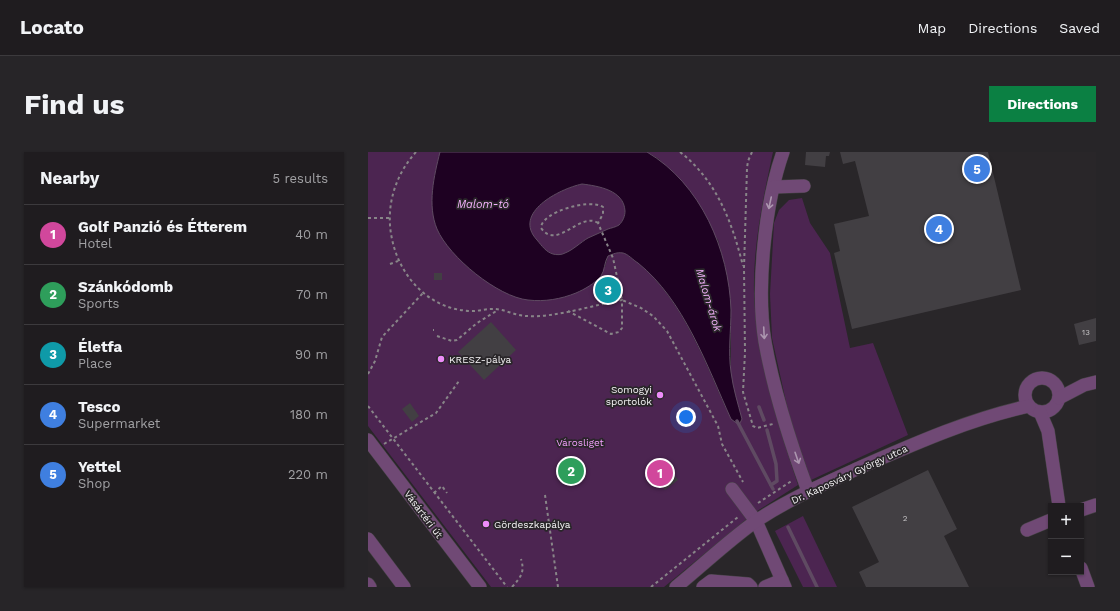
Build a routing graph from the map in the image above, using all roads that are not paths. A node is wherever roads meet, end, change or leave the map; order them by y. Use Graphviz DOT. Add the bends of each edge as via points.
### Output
graph roads {
  1 [pos="783,152"];
  2 [pos="804,186"];
  3 [pos="774,187"];
  4 [pos="1090,383"];
  5 [pos="1058,392"];
  6 [pos="1037,406"];
  7 [pos="372,445"];
  8 [pos="738,487"];
  9 [pos="808,491"];
  10 [pos="1059,503"];
  11 [pos="1096,505"];
  12 [pos="1084,509"];
  13 [pos="756,521"];
  14 [pos="1048,521"];
  15 [pos="1027,530"];
  16 [pos="368,539"];
  17 [pos="1084,575"];
  18 [pos="783,583"];
  19 [pos="368,584"];
  20 [pos="370,587"];
  21 [pos="404,587"];
  22 [pos="480,587"];
  23 [pos="676,587"];
  24 [pos="703,587"];
  25 [pos="751,587"];
  26 [pos="765,587"];
  27 [pos="1088,587"];
  1 -- 3 [label="street"];
  2 -- 3 [label="street"];
  3 -- 9 [label="street, one-way" via="764,248 764,340 784,421"];
  4 -- 5 [label="street"];
  5 -- 6 [label="street"];
  5 -- 6 [label="street" via="1048,379 1038,378 1031,382 1027,387"];
  6 -- 9 [label="street, Dr. Kaposváry György utca" via="996,414 921,440"];
  6 -- 10 [label="street" via="1048,431"];
  7 -- 22 [label="street, Vásártéri út"];
  8 -- 13 [label="street" via="752,507"];
  9 -- 13 [label="street, Dr. Kaposváry György utca"];
  11 -- 12 [label="street"];
  13 -- 18 [label="street"];
  13 -- 23 [label="street, Dr. Kaposváry György utca"];
  14 -- 15 [label="street"];
  16 -- 21 [label="street"];
  17 -- 27 [label="street"];
  18 -- 26 [label="street"];
  19 -- 20 [label="street"];
  24 -- 25 [label="street" via="711,581 748,584"];
}
